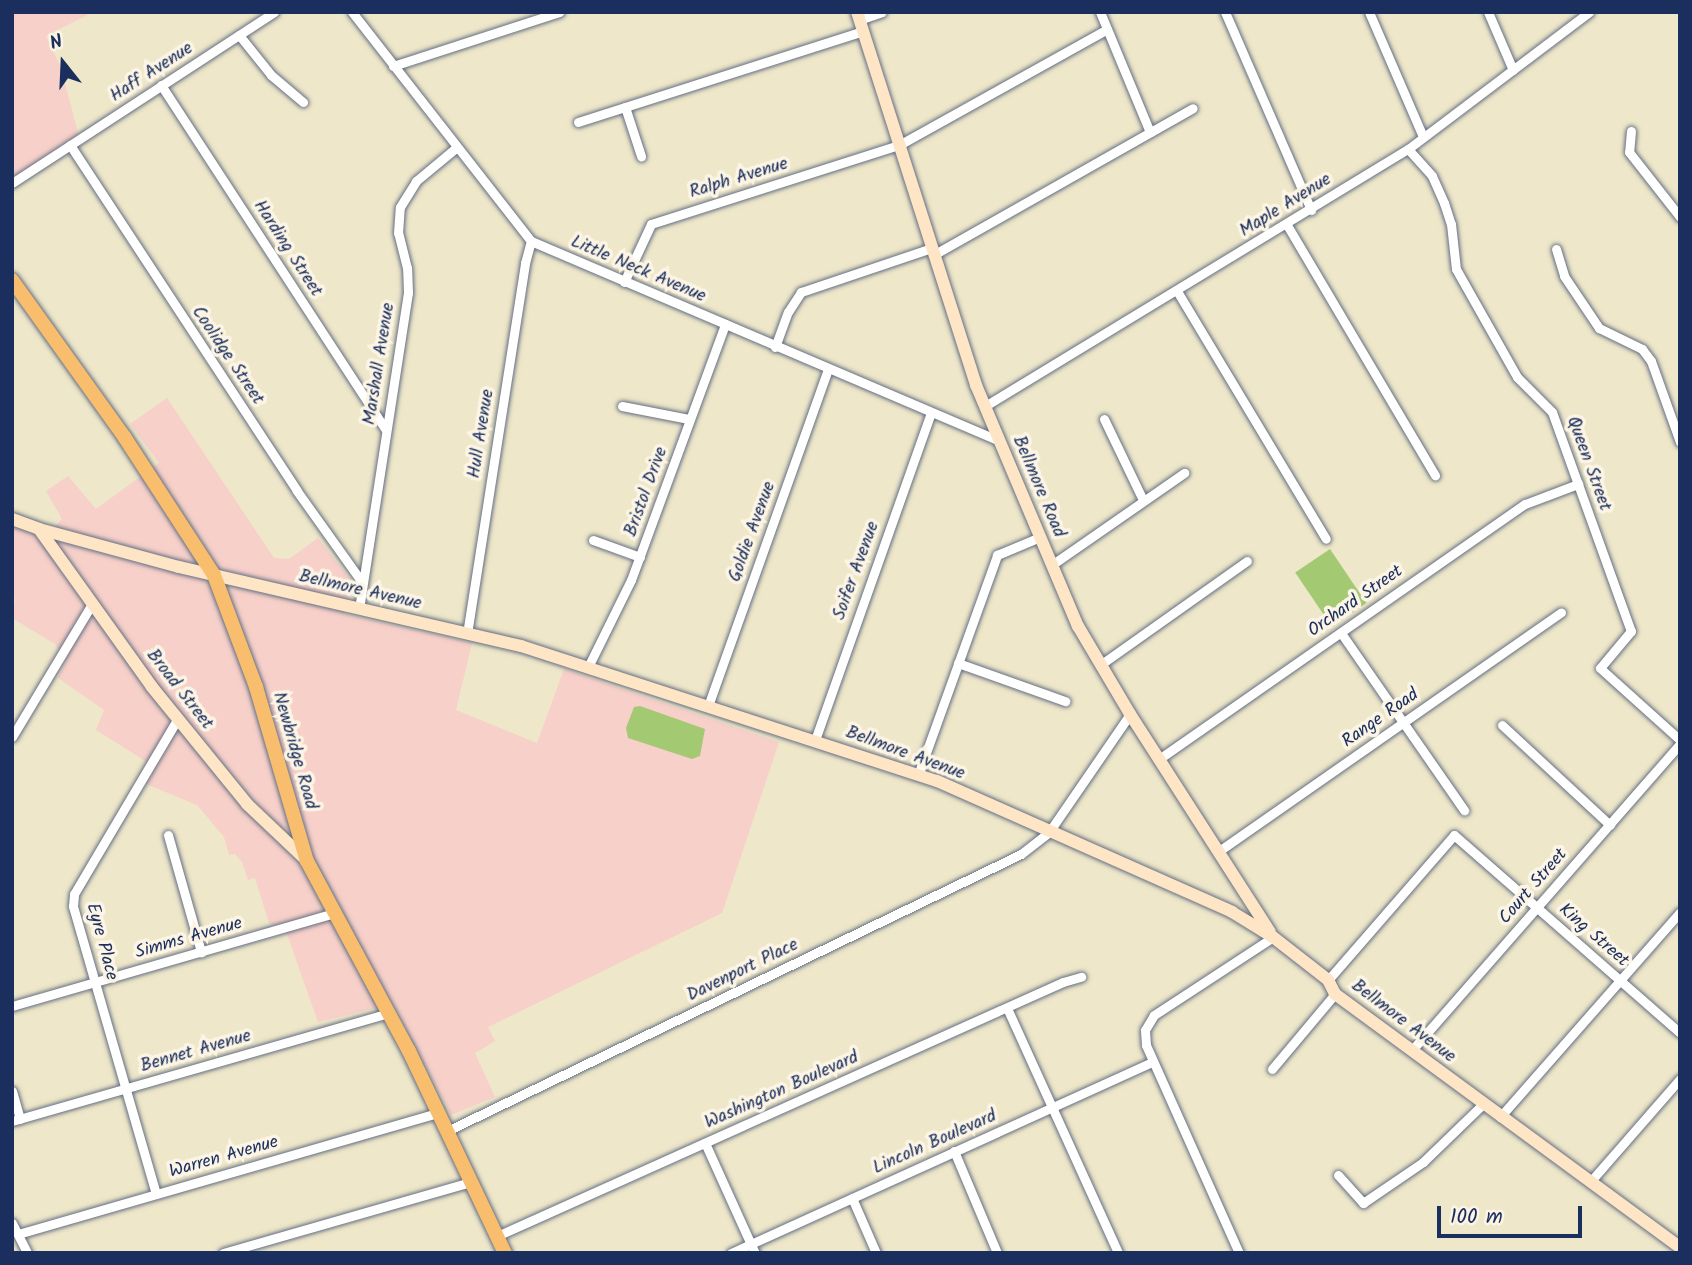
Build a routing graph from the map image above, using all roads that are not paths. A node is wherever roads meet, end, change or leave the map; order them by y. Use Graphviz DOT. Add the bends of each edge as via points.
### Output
graph roads {
  1 [pos="274,12"];
  2 [pos="352,12"];
  3 [pos="559,12"];
  4 [pos="882,12"];
  5 [pos="1100,12"];
  6 [pos="1225,12"];
  7 [pos="1369,12"];
  8 [pos="1488,12"];
  9 [pos="1589,12"];
  10 [pos="860,21"];
  11 [pos="1107,29"];
  12 [pos="239,35"];
  13 [pos="393,66"];
  14 [pos="1513,70"];
  15 [pos="162,85"];
  16 [pos="303,102"];
  17 [pos="625,107"];
  18 [pos="1193,108"];
  19 [pos="578,122"];
  20 [pos="1631,131"];
  21 [pos="1150,132"];
  22 [pos="1423,137"];
  23 [pos="70,145"];
  24 [pos="899,145"];
  25 [pos="457,147"];
  26 [pos="1408,149"];
  27 [pos="641,156"];
  28 [pos="12,183"];
  29 [pos="1311,210"];
  30 [pos="1680,217"];
  31 [pos="1287,225"];
  32 [pos="531,241"];
  33 [pos="1556,249"];
  34 [pos="934,251"];
  35 [pos="12,280"];
  36 [pos="624,282"];
  37 [pos="1177,291"];
  38 [pos="724,324"];
  39 [pos="775,347"];
  40 [pos="828,369"];
  41 [pos="622,406"];
  42 [pos="985,407"];
  43 [pos="931,413"];
  44 [pos="1104,418"];
  45 [pos="689,419"];
  46 [pos="386,430"];
  47 [pos="1000,441"];
  48 [pos="1680,442"];
  49 [pos="1184,473"];
  50 [pos="1436,475"];
  51 [pos="1578,484"];
  52 [pos="1143,500"];
  53 [pos="12,519"];
  54 [pos="39,529"];
  55 [pos="1040,537"];
  56 [pos="1326,539"];
  57 [pos="593,540"];
  58 [pos="640,557"];
  59 [pos="1247,561"];
  60 [pos="1053,564"];
  61 [pos="214,575"];
  62 [pos="362,582"];
  63 [pos="92,604"];
  64 [pos="359,609"];
  65 [pos="1561,612"];
  66 [pos="1341,632"];
  67 [pos="467,634"];
  68 [pos="958,663"];
  69 [pos="1100,665"];
  70 [pos="588,667"];
  71 [pos="1065,701"];
  72 [pos="708,706"];
  73 [pos="1130,713"];
  74 [pos="178,718"];
  75 [pos="1403,723"];
  76 [pos="1502,725"];
  77 [pos="12,737"];
  78 [pos="815,740"];
  79 [pos="1680,742"];
  80 [pos="1159,759"];
  81 [pos="918,775"];
  82 [pos="1464,810"];
  83 [pos="1610,825"];
  84 [pos="1049,832"];
  85 [pos="168,835"];
  86 [pos="1219,851"];
  87 [pos="307,861"];
  88 [pos="1537,908"];
  89 [pos="1680,912"];
  90 [pos="334,913"];
  91 [pos="1273,937"];
  92 [pos="201,952"];
  93 [pos="1081,977"];
  94 [pos="1328,980"];
  95 [pos="1619,980"];
  96 [pos="96,982"];
  97 [pos="1335,994"];
  98 [pos="12,1006"];
  99 [pos="1007,1007"];
  100 [pos="388,1013"];
  101 [pos="1680,1033"];
  102 [pos="1412,1050"];
  103 [pos="1153,1062"];
  104 [pos="1272,1069"];
  105 [pos="1680,1079"];
  106 [pos="126,1088"];
  107 [pos="12,1091"];
  108 [pos="1483,1104"];
  109 [pos="1052,1108"];
  110 [pos="438,1113"];
  111 [pos="1500,1116"];
  112 [pos="16,1120"];
  113 [pos="447,1131"];
  114 [pos="705,1143"];
  115 [pos="954,1151"];
  116 [pos="1338,1175"];
  117 [pos="470,1182"];
  118 [pos="1590,1182"];
  119 [pos="156,1194"];
  120 [pos="852,1198"];
  121 [pos="12,1223"];
  122 [pos="19,1234"];
  123 [pos="497,1237"];
  124 [pos="1680,1247"];
  125 [pos="753,1248"];
  126 [pos="27,1253"];
  127 [pos="223,1253"];
  128 [pos="505,1253"];
  129 [pos="731,1253"];
  130 [pos="876,1253"];
  131 [pos="997,1253"];
  132 [pos="1118,1253"];
  133 [pos="1239,1253"];
  134 [pos="1674,1253"];
  1 -- 12 [label="street, Haff Avenue"];
  2 -- 13 [label="street, Little Neck Avenue"];
  3 -- 13 [label="street"];
  4 -- 10 [label="street"];
  5 -- 11 [label="street"];
  6 -- 29 [label="street"];
  7 -- 22 [label="street"];
  8 -- 14 [label="street"];
  9 -- 14 [label="street, Maple Avenue"];
  10 -- 17 [label="street"];
  10 -- 24 [label="main road, Bellmore Road"];
  11 -- 21 [label="street"];
  11 -- 24 [label="street, Ralph Avenue"];
  12 -- 15 [label="street, Haff Avenue"];
  12 -- 16 [label="street" via="271,75"];
  13 -- 25 [label="street, Little Neck Avenue"];
  14 -- 22 [label="street, Maple Avenue"];
  15 -- 23 [label="street, Haff Avenue"];
  15 -- 46 [label="street, Harding Street"];
  17 -- 19 [label="street"];
  17 -- 27 [label="street"];
  18 -- 21 [label="street"];
  20 -- 30 [label="street" via="1629,152"];
  21 -- 34 [label="street"];
  22 -- 26 [label="street, Maple Avenue"];
  23 -- 28 [label="street, Haff Avenue"];
  23 -- 62 [label="street, Coolidge Street"];
  24 -- 34 [label="main road, Bellmore Road"];
  24 -- 36 [label="street, Ralph Avenue" via="651,224"];
  25 -- 32 [label="street, Little Neck Avenue"];
  25 -- 46 [label="street, Marshall Avenue" via="415,181 400,207 398,233 408,293"];
  26 -- 29 [label="street, Maple Avenue"];
  26 -- 51 [label="street, Queen Street" via="1432,176 1444,203 1456,269 1517,377 1552,412"];
  29 -- 31 [label="street, Maple Avenue"];
  31 -- 37 [label="street, Maple Avenue"];
  31 -- 50 [label="street"];
  32 -- 36 [label="street, Little Neck Avenue"];
  32 -- 67 [label="street, Hull Avenue"];
  33 -- 48 [label="street" via="1564,276 1599,328 1642,349 1651,361"];
  34 -- 39 [label="street" via="801,292"];
  34 -- 42 [label="main road, Bellmore Road"];
  35 -- 61 [label="main road, Newbridge Road" via="125,438"];
  36 -- 38 [label="street, Little Neck Avenue"];
  37 -- 42 [label="street, Maple Avenue"];
  37 -- 56 [label="street"];
  38 -- 39 [label="street, Little Neck Avenue"];
  38 -- 45 [label="street, Bristol Drive"];
  39 -- 40 [label="street, Little Neck Avenue"];
  40 -- 43 [label="street, Little Neck Avenue"];
  40 -- 72 [label="street, Goldie Avenue"];
  41 -- 45 [label="street"];
  42 -- 47 [label="main road, Bellmore Road"];
  43 -- 47 [label="street, Little Neck Avenue"];
  43 -- 78 [label="street, Soifer Avenue"];
  44 -- 52 [label="street"];
  45 -- 58 [label="street, Bristol Drive"];
  46 -- 62 [label="street, Marshall Avenue"];
  47 -- 55 [label="main road, Bellmore Road"];
  49 -- 52 [label="street"];
  51 -- 66 [label="street, Orchard Street" via="1525,504"];
  51 -- 79 [label="street, Queen Street" via="1631,631 1600,668"];
  52 -- 60 [label="street"];
  53 -- 54 [label="main road, Bellmore Avenue"];
  54 -- 61 [label="main road, Bellmore Avenue"];
  54 -- 63 [label="main road, Broad Street"];
  55 -- 60 [label="main road, Bellmore Road"];
  55 -- 68 [label="street" via="997,555"];
  57 -- 58 [label="street"];
  58 -- 70 [label="street, Bristol Drive"];
  59 -- 69 [label="street"];
  60 -- 69 [label="main road, Bellmore Road"];
  61 -- 64 [label="main road, Bellmore Avenue"];
  61 -- 87 [label="main road, Newbridge Road" via="260,699"];
  62 -- 64 [label="street, Marshall Avenue"];
  63 -- 74 [label="main road, Broad Street"];
  63 -- 77 [label="street"];
  64 -- 67 [label="main road, Bellmore Avenue"];
  65 -- 75 [label="street, Range Road"];
  66 -- 75 [label="street"];
  66 -- 80 [label="street, Orchard Street"];
  67 -- 70 [label="main road, Bellmore Avenue"];
  68 -- 71 [label="street"];
  68 -- 81 [label="street"];
  69 -- 73 [label="main road, Bellmore Road"];
  70 -- 72 [label="main road, Bellmore Avenue"];
  72 -- 78 [label="main road, Bellmore Avenue"];
  73 -- 80 [label="main road, Bellmore Road"];
  73 -- 84 [label="street, Davenport Place"];
  74 -- 87 [label="main road, Broad Street" via="247,804"];
  74 -- 96 [label="street, Eyre Place" via="74,894"];
  75 -- 82 [label="street"];
  75 -- 86 [label="street, Range Road"];
  76 -- 83 [label="street"];
  78 -- 81 [label="main road, Bellmore Avenue"];
  79 -- 83 [label="street, Court Street"];
  80 -- 86 [label="main road, Bellmore Road"];
  81 -- 84 [label="main road, Bellmore Avenue"];
  83 -- 88 [label="street, Court Street"];
  84 -- 91 [label="main road, Bellmore Avenue" via="1232,912"];
  84 -- 113 [label="street, Davenport Place" via="1021,854"];
  85 -- 92 [label="street"];
  86 -- 91 [label="main road, Bellmore Road"];
  87 -- 90 [label="main road, Newbridge Road"];
  88 -- 94 [label="street, King Street" via="1454,835"];
  88 -- 95 [label="street, King Street"];
  88 -- 102 [label="street, Court Street"];
  89 -- 95 [label="street"];
  90 -- 92 [label="street, Simms Avenue"];
  90 -- 100 [label="main road, Newbridge Road"];
  91 -- 94 [label="main road, Bellmore Avenue"];
  91 -- 103 [label="street" via="1154,1015 1145,1030"];
  92 -- 96 [label="street, Simms Avenue"];
  93 -- 99 [label="street, Washington Boulevard"];
  94 -- 97 [label="main road, Bellmore Avenue"];
  95 -- 101 [label="street, King Street"];
  95 -- 111 [label="street"];
  96 -- 98 [label="street, Simms Avenue"];
  96 -- 106 [label="street, Eyre Place"];
  97 -- 102 [label="main road, Bellmore Avenue"];
  97 -- 104 [label="street"];
  99 -- 109 [label="street"];
  99 -- 114 [label="street, Washington Boulevard"];
  100 -- 106 [label="street, Bennet Avenue"];
  100 -- 110 [label="main road, Newbridge Road"];
  102 -- 108 [label="main road, Bellmore Avenue"];
  103 -- 109 [label="street, Lincoln Boulevard"];
  103 -- 133 [label="street"];
  105 -- 118 [label="street"];
  106 -- 112 [label="street, Bennet Avenue"];
  106 -- 119 [label="street, Eyre Place"];
  107 -- 112 [label="street"];
  108 -- 111 [label="main road, Bellmore Avenue"];
  108 -- 116 [label="street" via="1423,1162 1363,1203"];
  109 -- 115 [label="street, Lincoln Boulevard"];
  109 -- 132 [label="street"];
  110 -- 113 [label="main road, Newbridge Road"];
  110 -- 119 [label="street, Warren Avenue"];
  111 -- 118 [label="main road, Bellmore Avenue"];
  113 -- 117 [label="main road, Newbridge Road"];
  114 -- 123 [label="street, Washington Boulevard"];
  114 -- 125 [label="street"];
  115 -- 120 [label="street, Lincoln Boulevard"];
  115 -- 131 [label="street"];
  117 -- 123 [label="main road, Newbridge Road"];
  117 -- 127 [label="street"];
  118 -- 124 [label="main road, Bellmore Avenue"];
  119 -- 122 [label="street, Warren Avenue"];
  120 -- 125 [label="street, Lincoln Boulevard"];
  120 -- 130 [label="street"];
  121 -- 122 [label="street"];
  122 -- 126 [label="street"];
  123 -- 128 [label="main road, Newbridge Road"];
  124 -- 134 [label="main road"];
  125 -- 129 [label="street, Lincoln Boulevard"];
}
